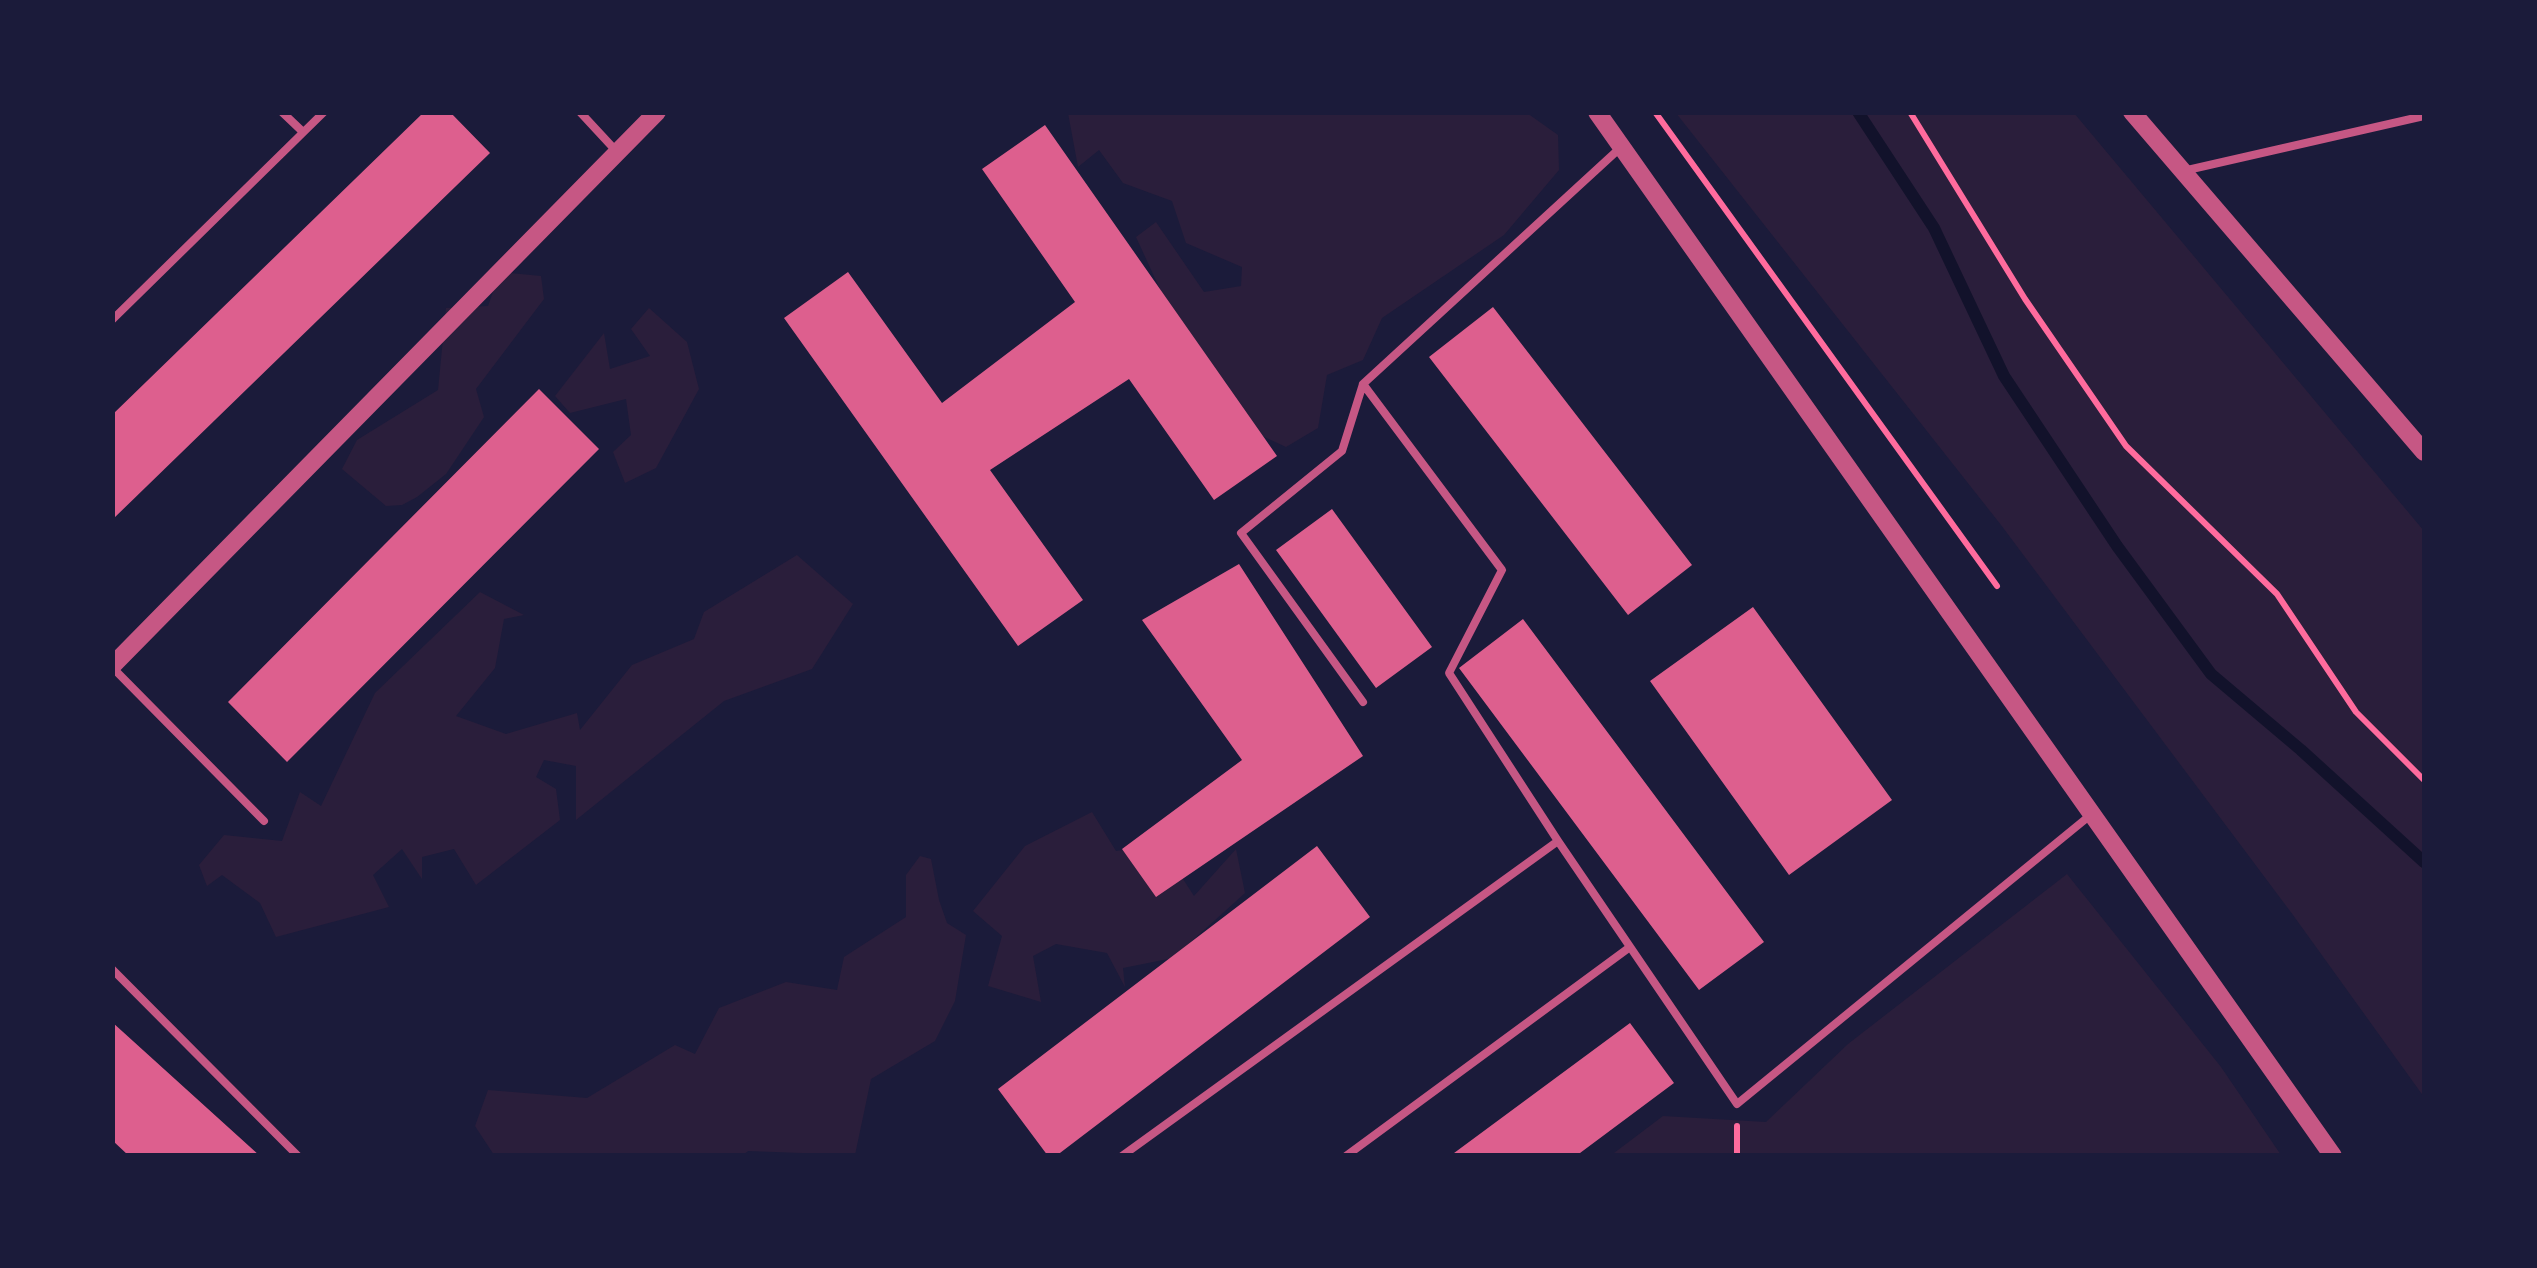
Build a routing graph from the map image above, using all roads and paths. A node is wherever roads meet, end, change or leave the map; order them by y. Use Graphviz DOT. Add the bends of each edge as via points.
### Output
graph roads {
  1 [pos="282,112"];
  2 [pos="324,112"];
  3 [pos="580,112"];
  4 [pos="657,112"];
  5 [pos="1597,112"];
  6 [pos="1655,112"];
  7 [pos="1910,112"];
  8 [pos="2132,112"];
  9 [pos="2424,116"];
  10 [pos="303,132"];
  11 [pos="1623,146"];
  12 [pos="618,153"];
  13 [pos="2183,171"];
  14 [pos="112,320"];
  15 [pos="1363,384"];
  16 [pos="2424,452"];
  17 [pos="1997,586"];
  18 [pos="112,667"];
  19 [pos="1363,702"];
  20 [pos="2424,780"];
  21 [pos="2092,813"];
  22 [pos="264,821"];
  23 [pos="1558,841"];
  24 [pos="1630,947"];
  25 [pos="112,970"];
  26 [pos="298,1156"];
  27 [pos="1122,1156"];
  28 [pos="1346,1156"];
  29 [pos="2333,1156"];
  1 -- 10 [label="lane"];
  2 -- 10 [label="lane"];
  3 -- 12 [label="lane"];
  4 -- 12 [label="street"];
  5 -- 11 [label="street"];
  6 -- 17 [label="path"];
  7 -- 20 [label="path" via="2024,299 2126,446 2276,594 2356,712"];
  8 -- 13 [label="street"];
  9 -- 13 [label="lane"];
  10 -- 14 [label="lane"];
  11 -- 15 [label="lane"];
  11 -- 21 [label="street"];
  12 -- 18 [label="street"];
  13 -- 16 [label="street"];
  15 -- 19 [label="lane" via="1342,451 1240,532"];
  15 -- 23 [label="lane" via="1502,570 1449,673"];
  18 -- 22 [label="lane"];
  21 -- 24 [label="lane" via="1737,1104"];
  21 -- 29 [label="street"];
  23 -- 24 [label="lane"];
  23 -- 27 [label="lane"];
  24 -- 28 [label="lane"];
  25 -- 26 [label="lane"];
}
